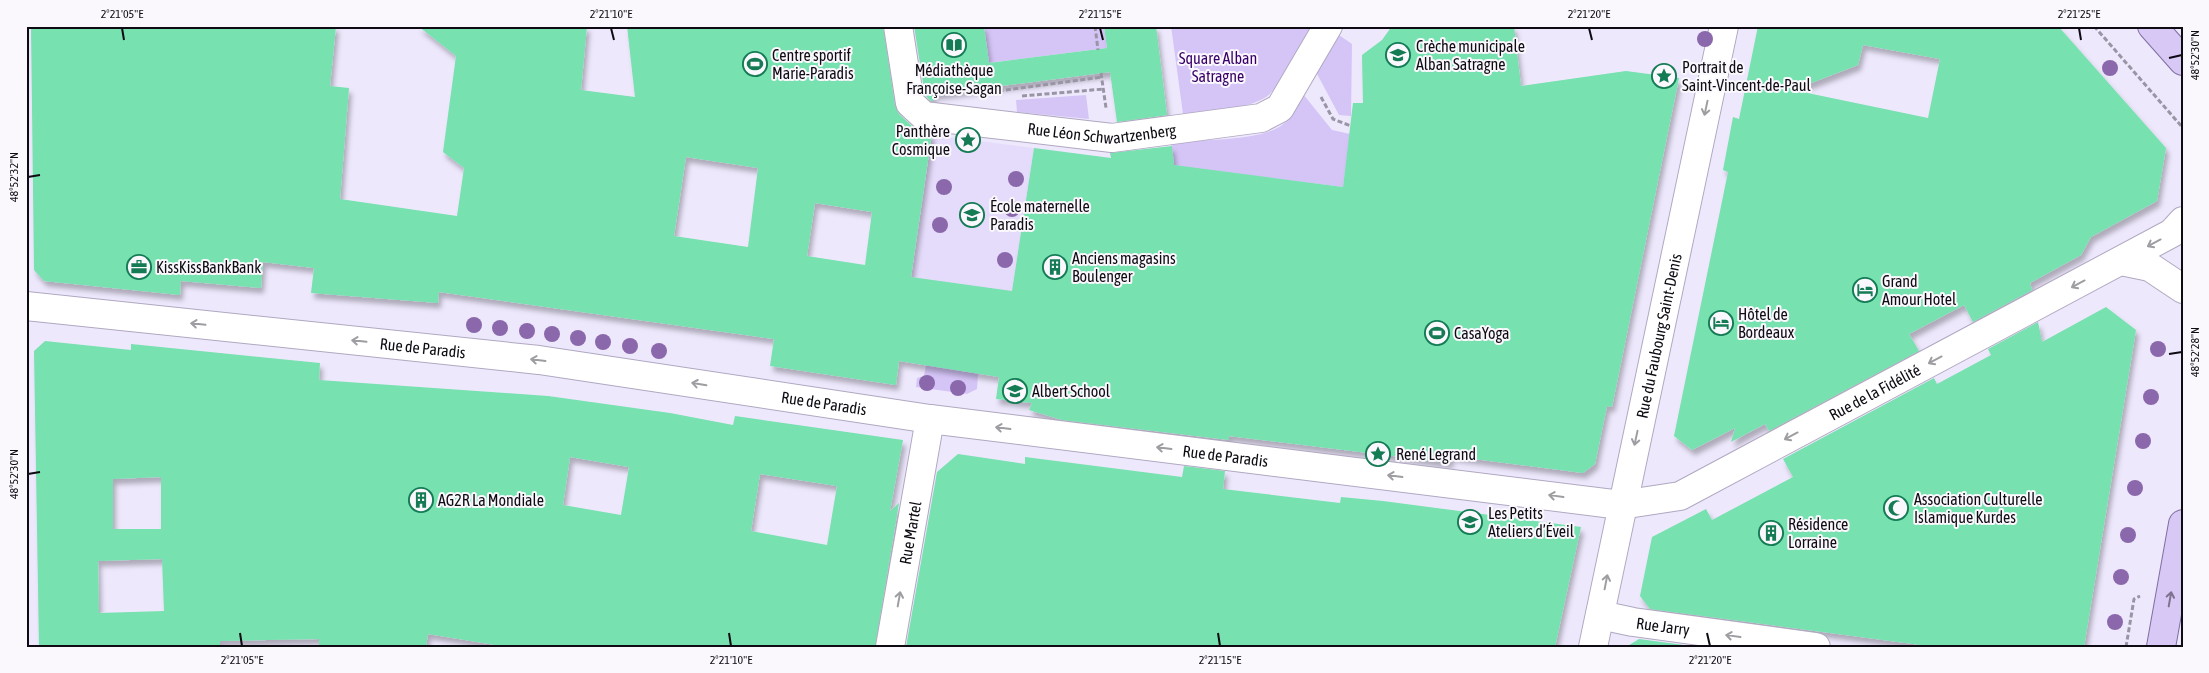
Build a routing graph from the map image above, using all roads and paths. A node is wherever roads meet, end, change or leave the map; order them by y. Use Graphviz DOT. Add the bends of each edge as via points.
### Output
graph roads {
  1 [pos="898,26"];
  2 [pos="1095,26"];
  3 [pos="1328,26"];
  4 [pos="1724,26"];
  5 [pos="2094,26"];
  6 [pos="2152,26"];
  7 [pos="1098,50"];
  8 [pos="2183,61"];
  9 [pos="1304,68"];
  10 [pos="1104,89"];
  11 [pos="990,92"];
  12 [pos="1015,97"];
  13 [pos="1105,100"];
  14 [pos="1350,126"];
  15 [pos="2183,128"];
  16 [pos="2183,221"];
  17 [pos="2121,261"];
  18 [pos="2183,289"];
  19 [pos="26,306"];
  20 [pos="930,419"];
  21 [pos="1622,505"];
  22 [pos="2183,524"];
  23 [pos="2134,599"];
  24 [pos="1600,615"];
  25 [pos="890,647"];
  26 [pos="1593,647"];
  27 [pos="1816,647"];
  28 [pos="2126,647"];
  29 [pos="2161,647"];
  1 -- 9 [label="street, Rue Léon Schwartzenberg" via="910,103 924,116 1103,137 1261,118 1280,108"];
  2 -- 7 [label="path"];
  3 -- 9 [label="street, Rue Léon Schwartzenberg"];
  4 -- 21 [label="street, Rue du Faubourg Saint-Denis, one-way"];
  5 -- 15 [label="path"];
  6 -- 8 [label="main road"];
  9 -- 14 [label="path" via="1333,119"];
  10 -- 11 [label="path" via="1101,75"];
  10 -- 12 [label="path"];
  10 -- 13 [label="path"];
  16 -- 17 [label="street, Rue de la Fidélité, one-way" via="2172,233"];
  17 -- 18 [label="street" via="2150,267"];
  17 -- 21 [label="street, Rue de la Fidélité, one-way" via="1680,496"];
  20 -- 19 [label="street, Rue de Paradis, one-way" via="539,360"];
  21 -- 20 [label="street, Rue de Paradis, one-way"];
  25 -- 20 [label="street, Rue Martel, one-way"];
  24 -- 21 [label="street, Rue du Faubourg Saint-Denis, one-way"];
  29 -- 22 [label="main road, one-way"];
  23 -- 28 [label="path"];
  24 -- 26 [label="street, Rue du Faubourg Saint-Denis"];
  27 -- 24 [label="street, Rue Jarry, one-way"];
}
